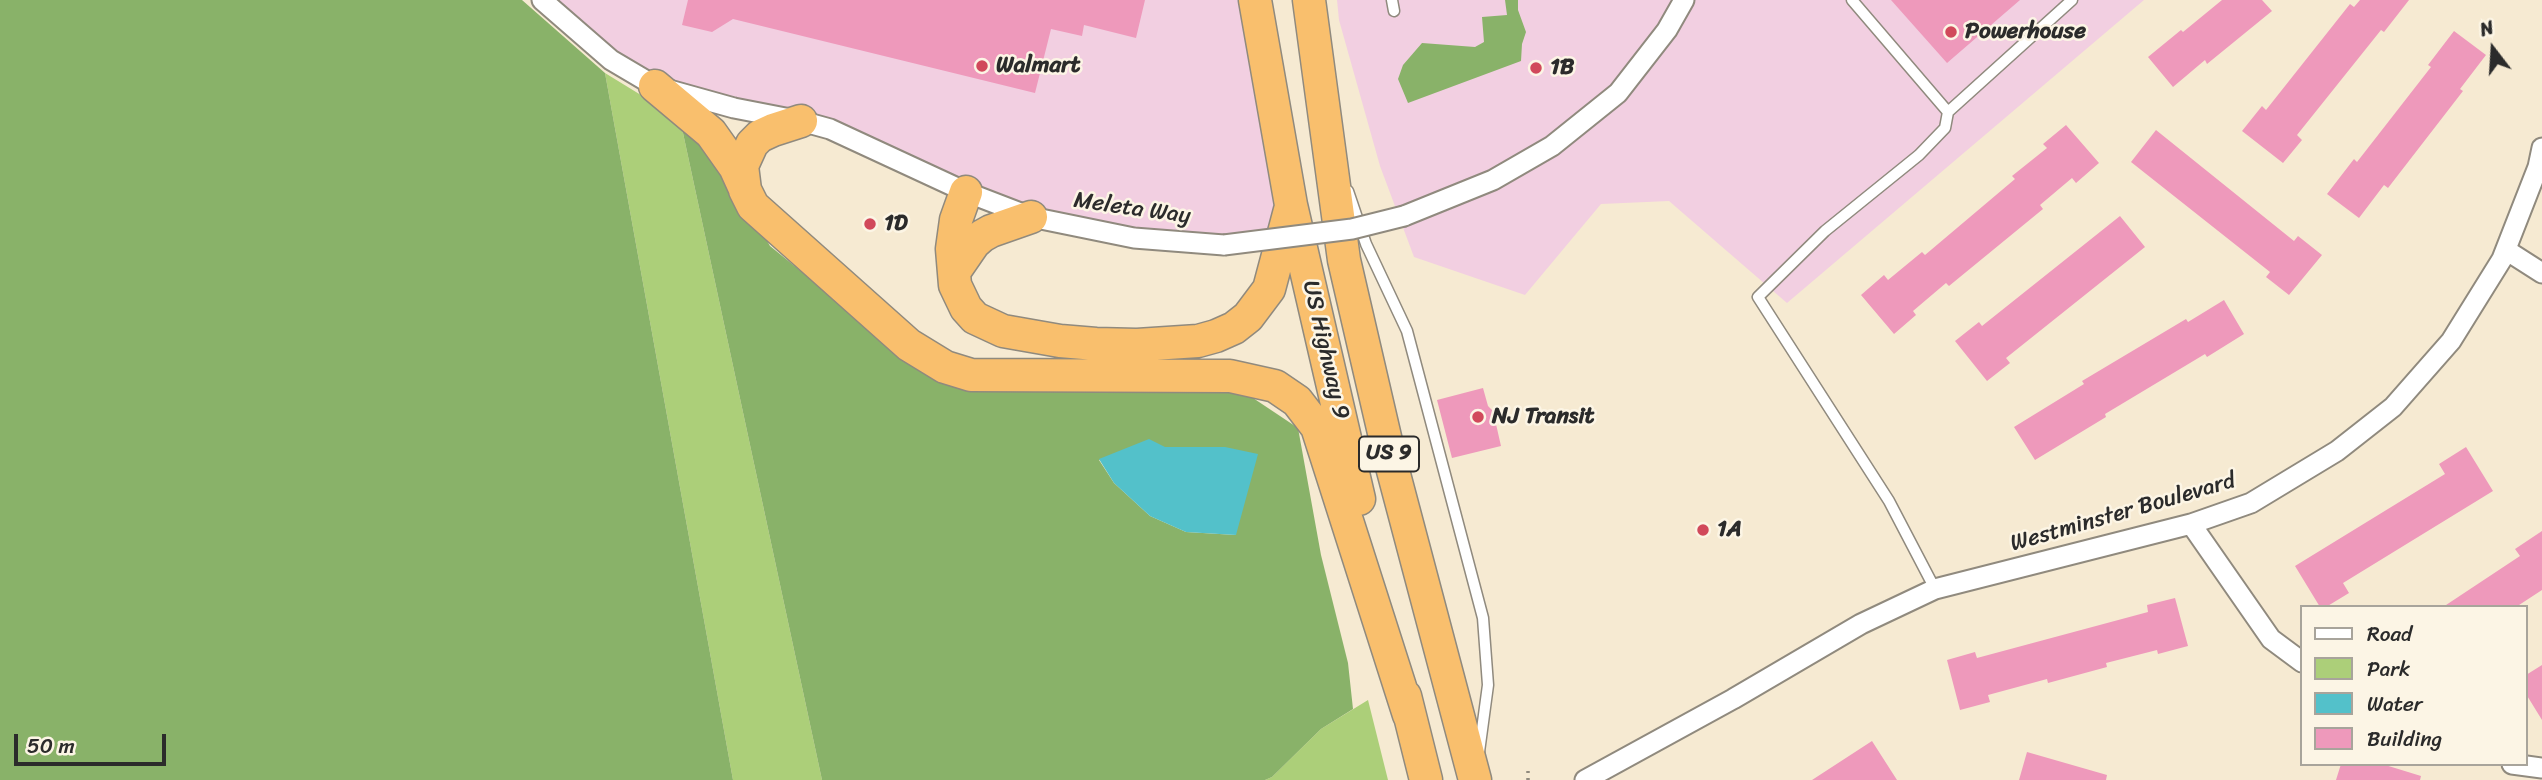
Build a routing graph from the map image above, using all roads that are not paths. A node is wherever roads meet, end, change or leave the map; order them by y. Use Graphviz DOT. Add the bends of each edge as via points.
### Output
graph roads {
  1 [pos="542,0"];
  2 [pos="1255,0"];
  3 [pos="1309,0"];
  4 [pos="1684,0"];
  5 [pos="1852,0"];
  6 [pos="2072,0"];
  7 [pos="655,86"];
  8 [pos="1948,112"];
  9 [pos="801,121"];
  10 [pos="1324,123"];
  11 [pos="2542,148"];
  12 [pos="745,190"];
  13 [pos="966,192"];
  14 [pos="1291,205"];
  15 [pos="1031,217"];
  16 [pos="2506,250"];
  17 [pos="954,272"];
  18 [pos="2542,273"];
  19 [pos="2191,524"];
  20 [pos="1935,589"];
  21 [pos="2300,661"];
  22 [pos="1409,715"];
  23 [pos="1426,780"];
  24 [pos="1475,780"];
  25 [pos="1585,780"];
  1 -- 7 [label="street, Meleta Way" via="611,60"];
  2 -- 14 [label="highway, US Highway 9 / US 9"];
  3 -- 10 [label="highway, US Highway 9 / US 9"];
  4 -- 15 [label="street, Meleta Way, bridge" via="1618,93 1552,146 1493,180 1404,216 1352,229 1224,245 1134,238"];
  5 -- 8 [label="lane"];
  6 -- 8 [label="lane"];
  7 -- 9 [label="street, Meleta Way"];
  7 -- 12 [label="highway" via="710,133 735,167"];
  8 -- 20 [label="lane" via="1945,128 1935,141 1825,231 1758,297 1889,501"];
  9 -- 12 [label="highway" via="760,136 752,144 742,166"];
  9 -- 13 [label="street, Meleta Way" via="830,129"];
  10 -- 24 [label="highway, US Highway 9 / US 9" via="1344,260 1366,362"];
  10 -- 24 [label="lane" via="1366,244 1407,331 1483,618 1488,685"];
  11 -- 16 [label="street, Westminster Boulevard"];
  12 -- 22 [label="highway" via="753,206 815,263 909,345 945,367 971,375 1230,376 1275,386 1297,401 1317,427"];
  13 -- 15 [label="street, Meleta Way"];
  13 -- 17 [label="highway" via="953,234"];
  14 -- 17 [label="highway" via="1269,289 1234,328 1198,341 1096,344 1003,331 975,318 966,308 958,296"];
  14 -- 22 [label="highway, US Highway 9 / US 9"];
  15 -- 17 [label="highway" via="982,236"];
  16 -- 18 [label="street"];
  16 -- 19 [label="street, Westminster Boulevard" via="2451,341 2393,407 2337,452 2251,503"];
  19 -- 20 [label="street, Westminster Boulevard"];
  19 -- 21 [label="street" via="2271,639"];
  20 -- 25 [label="street, Westminster Boulevard" via="1861,624"];
  22 -- 23 [label="highway, US Highway 9 / US 9"];
}
